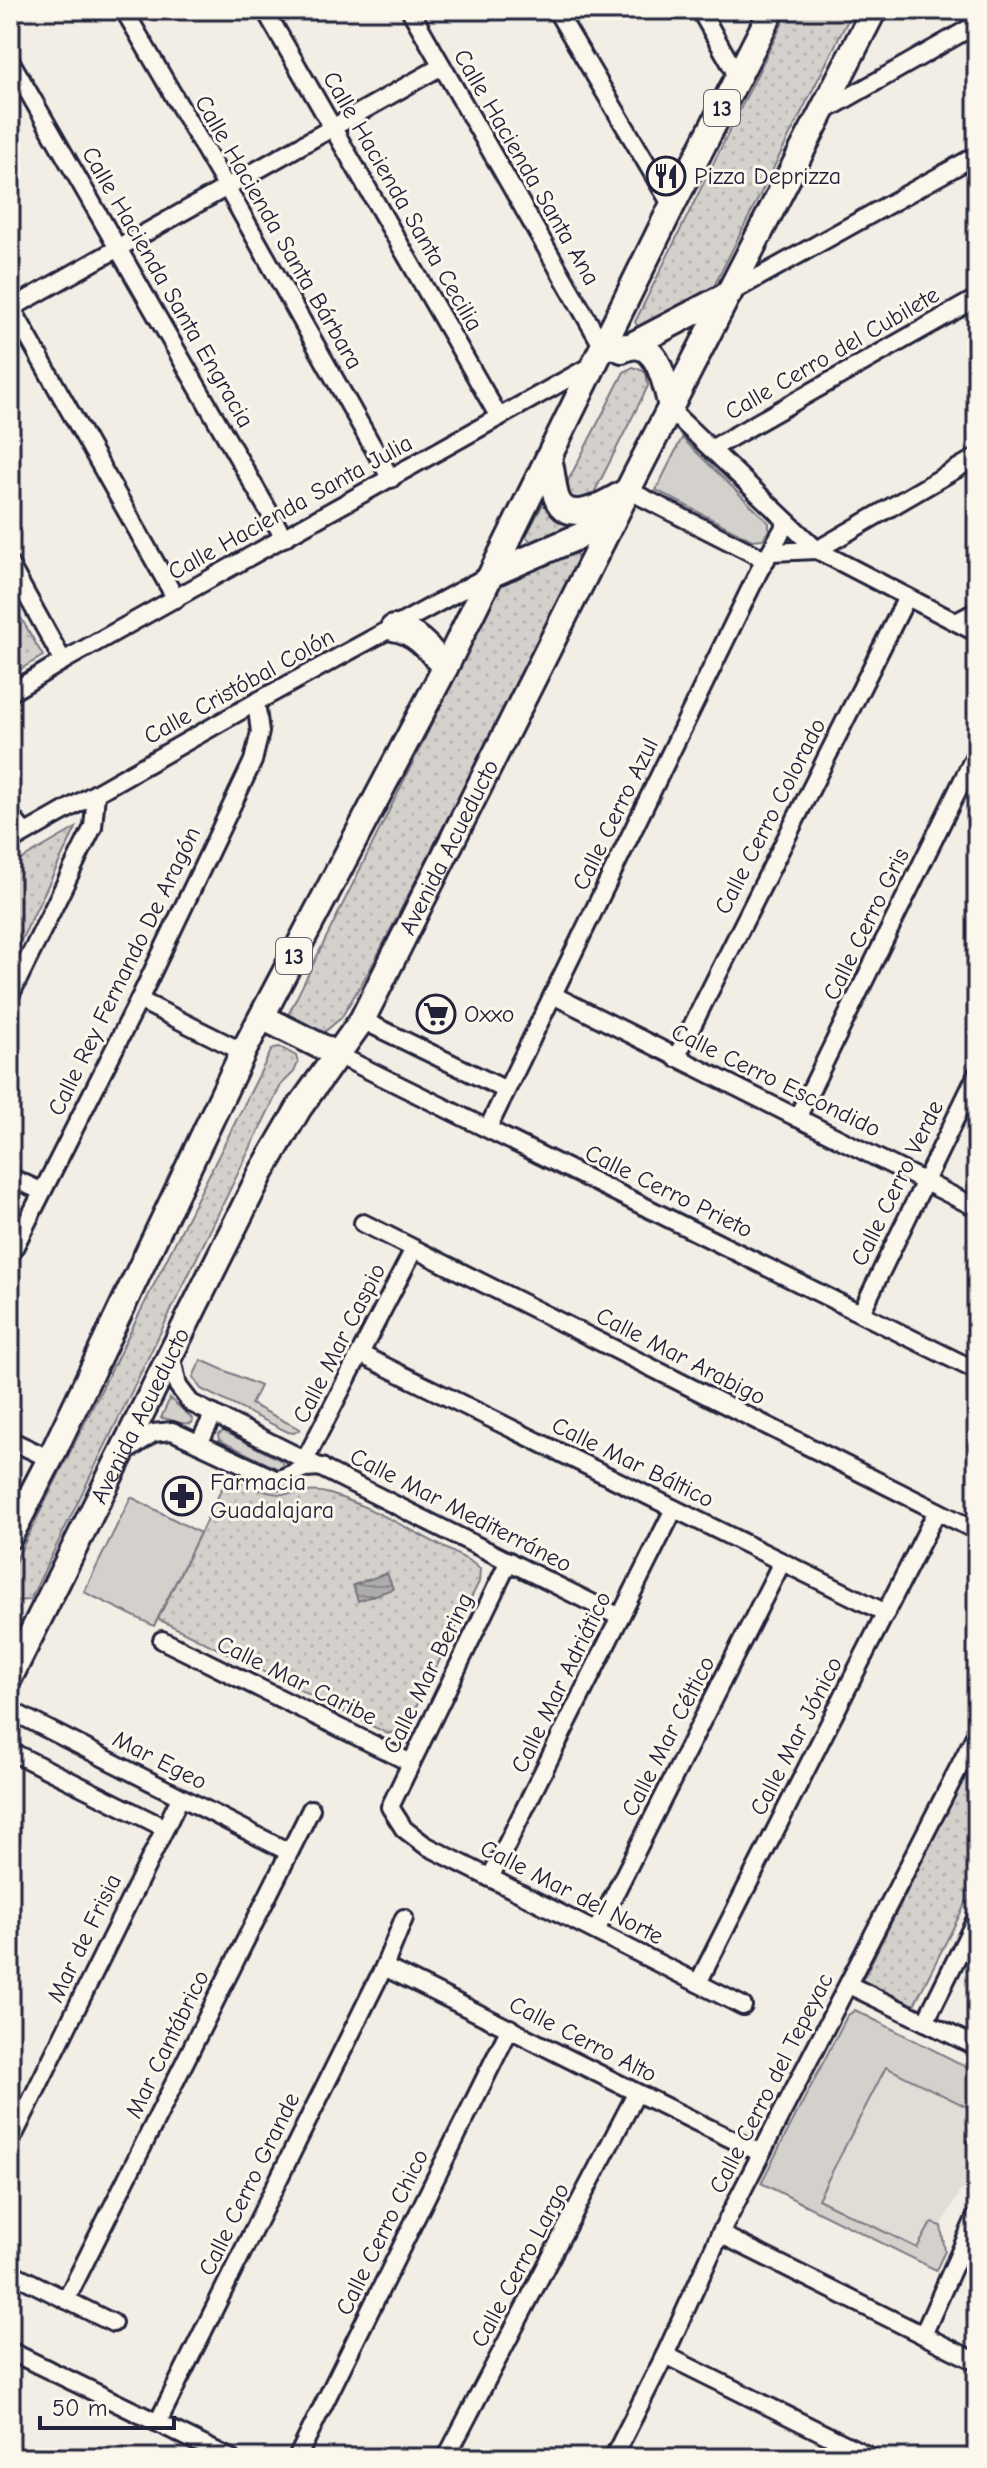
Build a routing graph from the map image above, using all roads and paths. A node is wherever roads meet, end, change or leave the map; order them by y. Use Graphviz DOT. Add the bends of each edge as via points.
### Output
graph roads {
  1 [pos="124,10"];
  2 [pos="265,10"];
  3 [pos="410,10"];
  4 [pos="556,10"];
  5 [pos="700,10"];
  6 [pos="772,10"];
  7 [pos="874,10"];
  8 [pos="977,24"];
  9 [pos="10,60"];
  10 [pos="442,66"];
  11 [pos="738,77"];
  12 [pos="822,112"];
  13 [pos="333,128"];
  14 [pos="977,155"];
  15 [pos="226,186"];
  16 [pos="672,206"];
  17 [pos="118,249"];
  18 [pos="729,294"];
  19 [pos="977,298"];
  20 [pos="11,307"];
  21 [pos="630,346"];
  22 [pos="599,356"];
  23 [pos="670,408"];
  24 [pos="499,417"];
  25 [pos="711,449"];
  26 [pos="977,457"];
  27 [pos="549,458"];
  28 [pos="391,479"];
  29 [pos="628,490"];
  30 [pos="612,522"];
  31 [pos="787,522"];
  32 [pos="284,538"];
  33 [pos="817,550"];
  34 [pos="768,556"];
  35 [pos="10,565"];
  36 [pos="492,574"];
  37 [pos="907,597"];
  38 [pos="176,599"];
  39 [pos="977,611"];
  40 [pos="956,622"];
  41 [pos="393,628"];
  42 [pos="977,633"];
  43 [pos="63,661"];
  44 [pos="445,668"];
  45 [pos="10,693"];
  46 [pos="256,702"];
  47 [pos="977,751"];
  48 [pos="96,794"];
  49 [pos="10,815"];
  50 [pos="18,837"];
  51 [pos="553,995"];
  52 [pos="10,996"];
  53 [pos="139,1000"];
  54 [pos="262,1017"];
  55 [pos="362,1020"];
  56 [pos="243,1052"];
  57 [pos="338,1055"];
  58 [pos="676,1058"];
  59 [pos="977,1074"];
  60 [pos="506,1090"];
  61 [pos="797,1118"];
  62 [pos="488,1128"];
  63 [pos="10,1177"];
  64 [pos="925,1181"];
  65 [pos="41,1191"];
  66 [pos="977,1208"];
  67 [pos="363,1223"];
  68 [pos="414,1249"];
  69 [pos="10,1256"];
  70 [pos="861,1313"];
  71 [pos="171,1354"];
  72 [pos="360,1354"];
  73 [pos="977,1371"];
  74 [pos="214,1414"];
  75 [pos="10,1440"];
  76 [pos="199,1443"];
  77 [pos="121,1456"];
  78 [pos="306,1458"];
  79 [pos="50,1459"];
  80 [pos="324,1467"];
  81 [pos="674,1509"];
  82 [pos="937,1511"];
  83 [pos="977,1531"];
  84 [pos="10,1536"];
  85 [pos="509,1561"];
  86 [pos="782,1562"];
  87 [pos="886,1613"];
  88 [pos="620,1617"];
  89 [pos="38,1621"];
  90 [pos="10,1622"];
  91 [pos="162,1640"];
  92 [pos="13,1659"];
  93 [pos="10,1710"];
  94 [pos="977,1732"];
  95 [pos="10,1751"];
  96 [pos="411,1763"];
  97 [pos="180,1798"];
  98 [pos="390,1807"];
  99 [pos="311,1809"];
  100 [pos="165,1828"];
  101 [pos="289,1852"];
  102 [pos="490,1878"];
  103 [pos="977,1917"];
  104 [pos="404,1918"];
  105 [pos="596,1931"];
  106 [pos="384,1967"];
  107 [pos="698,1983"];
  108 [pos="849,1985"];
  109 [pos="743,2006"];
  110 [pos="925,2022"];
  111 [pos="510,2028"];
  112 [pos="977,2047"];
  113 [pos="636,2094"];
  114 [pos="10,2143"];
  115 [pos="761,2153"];
  116 [pos="977,2214"];
  117 [pos="720,2234"];
  118 [pos="10,2272"];
  119 [pos="66,2300"];
  120 [pos="113,2323"];
  121 [pos="923,2335"];
  122 [pos="10,2351"];
  123 [pos="665,2355"];
  124 [pos="977,2362"];
  125 [pos="158,2422"];
  126 [pos="230,2458"];
  127 [pos="297,2458"];
  128 [pos="446,2458"];
  129 [pos="613,2458"];
  130 [pos="873,2458"];
  1 -- 15 [label="street, Calle Hacienda Santa Bárbara"];
  2 -- 13 [label="street, Calle Hacienda Santa Cecilia"];
  3 -- 10 [label="street, Calle Hacienda Santa Ana"];
  4 -- 16 [label="street"];
  5 -- 11 [label="street"];
  6 -- 11 [label="main road, 13"];
  7 -- 12 [label="main road, Avenida Acueducto"];
  8 -- 12 [label="street"];
  9 -- 17 [label="street, Calle Hacienda Santa Engracia"];
  10 -- 13 [label="street"];
  10 -- 22 [label="street, Calle Hacienda Santa Ana"];
  11 -- 16 [label="main road, 13"];
  12 -- 18 [label="main road, Avenida Acueducto"];
  13 -- 15 [label="street"];
  13 -- 24 [label="street, Calle Hacienda Santa Cecilia"];
  14 -- 18 [label="street"];
  15 -- 17 [label="street"];
  15 -- 28 [label="street, Calle Hacienda Santa Bárbara"];
  16 -- 22 [label="main road, 13"];
  17 -- 20 [label="street"];
  17 -- 32 [label="street, Calle Hacienda Santa Engracia"];
  18 -- 21 [label="main road"];
  18 -- 23 [label="main road, Avenida Acueducto"];
  19 -- 25 [label="street, Calle Cerro del Cubilete"];
  20 -- 38 [label="street"];
  21 -- 22 [label="main road"];
  21 -- 23 [label="main road" via="653,354"];
  22 -- 24 [label="street, Calle Hacienda Santa Julia"];
  22 -- 27 [label="main road, 13"];
  23 -- 25 [label="street"];
  23 -- 29 [label="main road, Avenida Acueducto"];
  24 -- 28 [label="street, Calle Hacienda Santa Julia"];
  25 -- 31 [label="street"];
  26 -- 33 [label="street"];
  27 -- 29 [label="main road" via="557,497 567,509 585,512"];
  27 -- 36 [label="main road, 13"];
  28 -- 32 [label="street, Calle Hacienda Santa Julia"];
  29 -- 30 [label="main road, Avenida Acueducto"];
  29 -- 34 [label="street"];
  30 -- 36 [label="main road"];
  30 -- 55 [label="main road, Avenida Acueducto"];
  31 -- 33 [label="street"];
  31 -- 34 [label="street, Calle Cerro Azul"];
  32 -- 38 [label="street, Calle Hacienda Santa Julia"];
  33 -- 34 [label="street"];
  33 -- 37 [label="street"];
  34 -- 51 [label="street, Calle Cerro Azul"];
  35 -- 43 [label="street"];
  36 -- 41 [label="street, Calle Cristóbal Colón"];
  36 -- 44 [label="main road, 13"];
  37 -- 40 [label="street"];
  37 -- 58 [label="street, Calle Cerro Colorado"];
  38 -- 43 [label="street, Calle Hacienda Santa Julia"];
  39 -- 40 [label="street"];
  40 -- 42 [label="street"];
  41 -- 44 [label="main road" via="419,639"];
  41 -- 46 [label="street, Calle Cristóbal Colón"];
  43 -- 45 [label="street, Calle Hacienda Santa Julia"];
  44 -- 54 [label="main road, 13"];
  46 -- 48 [label="street, Calle Cristóbal Colón"];
  46 -- 53 [label="street, Calle Rey Fernando De Aragón" via="260,732 253,761"];
  47 -- 61 [label="street, Calle Cerro Gris"];
  48 -- 50 [label="street, Calle Cristóbal Colón"];
  48 -- 52 [label="street" via="93,827"];
  49 -- 50 [label="street"];
  51 -- 58 [label="street, Calle Cerro Escondido"];
  51 -- 60 [label="street, Calle Cerro Azul"];
  53 -- 56 [label="street"];
  53 -- 65 [label="street, Calle Rey Fernando De Aragón"];
  54 -- 56 [label="main road, 13"];
  54 -- 57 [label="main road"];
  55 -- 57 [label="main road, Avenida Acueducto"];
  55 -- 60 [label="street"];
  56 -- 79 [label="main road, 13"];
  57 -- 62 [label="street, Calle Cerro Prieto"];
  57 -- 71 [label="main road, Avenida Acueducto" via="261,1173"];
  58 -- 61 [label="street, Calle Cerro Escondido"];
  59 -- 64 [label="street, Calle Cerro Verde"];
  60 -- 62 [label="street, Calle Cerro Azul"];
  61 -- 64 [label="street, Calle Cerro Escondido"];
  62 -- 70 [label="street, Calle Cerro Prieto"];
  63 -- 65 [label="street"];
  64 -- 66 [label="street, Calle Cerro Escondido"];
  64 -- 70 [label="street, Calle Cerro Verde"];
  65 -- 69 [label="street, Calle Rey Fernando De Aragón"];
  67 -- 68 [label="street, Calle Mar Arabigo"];
  68 -- 72 [label="street, Calle Mar Caspio"];
  68 -- 82 [label="street, Calle Mar Arabigo"];
  70 -- 73 [label="street, Calle Cerro Prieto"];
  71 -- 74 [label="street, Calle Mar Mediterráneo" via="181,1393"];
  71 -- 77 [label="main road, Avenida Acueducto"];
  72 -- 78 [label="street, Calle Mar Caspio"];
  72 -- 81 [label="street, Calle Mar Báltico"];
  74 -- 76 [label="street"];
  74 -- 78 [label="street, Calle Mar Mediterráneo"];
  75 -- 79 [label="street"];
  76 -- 77 [label="street, Calle Mar Mediterráneo" via="161,1432"];
  76 -- 80 [label="street, Calle Mar Mediterráneo" via="277,1480 305,1468"];
  77 -- 89 [label="main road, Avenida Acueducto"];
  78 -- 80 [label="street, Calle Mar Mediterráneo"];
  79 -- 84 [label="main road, 13"];
  80 -- 85 [label="street, Calle Mar Mediterráneo"];
  81 -- 86 [label="street, Calle Mar Báltico"];
  81 -- 88 [label="street, Calle Mar Adriático"];
  82 -- 83 [label="street, Calle Mar Arabigo"];
  82 -- 87 [label="street, Calle Mar Jónico"];
  85 -- 88 [label="street, Calle Mar Mediterráneo"];
  85 -- 96 [label="street, Calle Mar Bering"];
  86 -- 87 [label="street, Calle Mar Báltico"];
  86 -- 105 [label="street, Calle Mar Céltico"];
  87 -- 107 [label="street, Calle Mar Jónico"];
  88 -- 102 [label="street, Calle Mar Adriático"];
  89 -- 90 [label="main road"];
  89 -- 92 [label="main road, Avenida Acueducto"];
  91 -- 96 [label="street, Calle Mar Caribe"];
  93 -- 97 [label="street, Mar Egeo"];
  94 -- 108 [label="street, Calle Cerro del Tepeyac"];
  95 -- 100 [label="street"];
  96 -- 98 [label="street, Calle Mar Bering"];
  97 -- 100 [label="street, Mar de Frisia"];
  97 -- 101 [label="street, Mar Egeo"];
  98 -- 102 [label="street, Calle Mar del Norte" via="414,1837"];
  99 -- 101 [label="street, Mar Cantábrico"];
  100 -- 114 [label="street, Mar de Frisia"];
  101 -- 119 [label="street, Mar Cantábrico"];
  102 -- 105 [label="street, Calle Mar del Norte"];
  103 -- 110 [label="street"];
  104 -- 106 [label="street, Calle Cerro Grande"];
  105 -- 107 [label="street, Calle Mar del Norte"];
  106 -- 111 [label="street, Calle Cerro Alto"];
  106 -- 125 [label="street, Calle Cerro Grande"];
  107 -- 109 [label="street, Calle Mar del Norte"];
  108 -- 110 [label="street"];
  108 -- 115 [label="street, Calle Cerro del Tepeyac"];
  110 -- 112 [label="street"];
  111 -- 113 [label="street, Calle Cerro Alto"];
  111 -- 127 [label="street, Calle Cerro Chico"];
  113 -- 115 [label="street, Calle Cerro Alto"];
  113 -- 128 [label="street, Calle Cerro Largo"];
  115 -- 117 [label="street, Calle Cerro del Tepeyac"];
  116 -- 121 [label="street"];
  117 -- 121 [label="street"];
  117 -- 123 [label="street, Calle Cerro del Tepeyac"];
  118 -- 119 [label="street"];
  119 -- 120 [label="street"];
  121 -- 124 [label="street"];
  122 -- 125 [label="street"];
  123 -- 129 [label="street, Calle Cerro del Tepeyac"];
  123 -- 130 [label="street"];
  125 -- 126 [label="street"];
}
